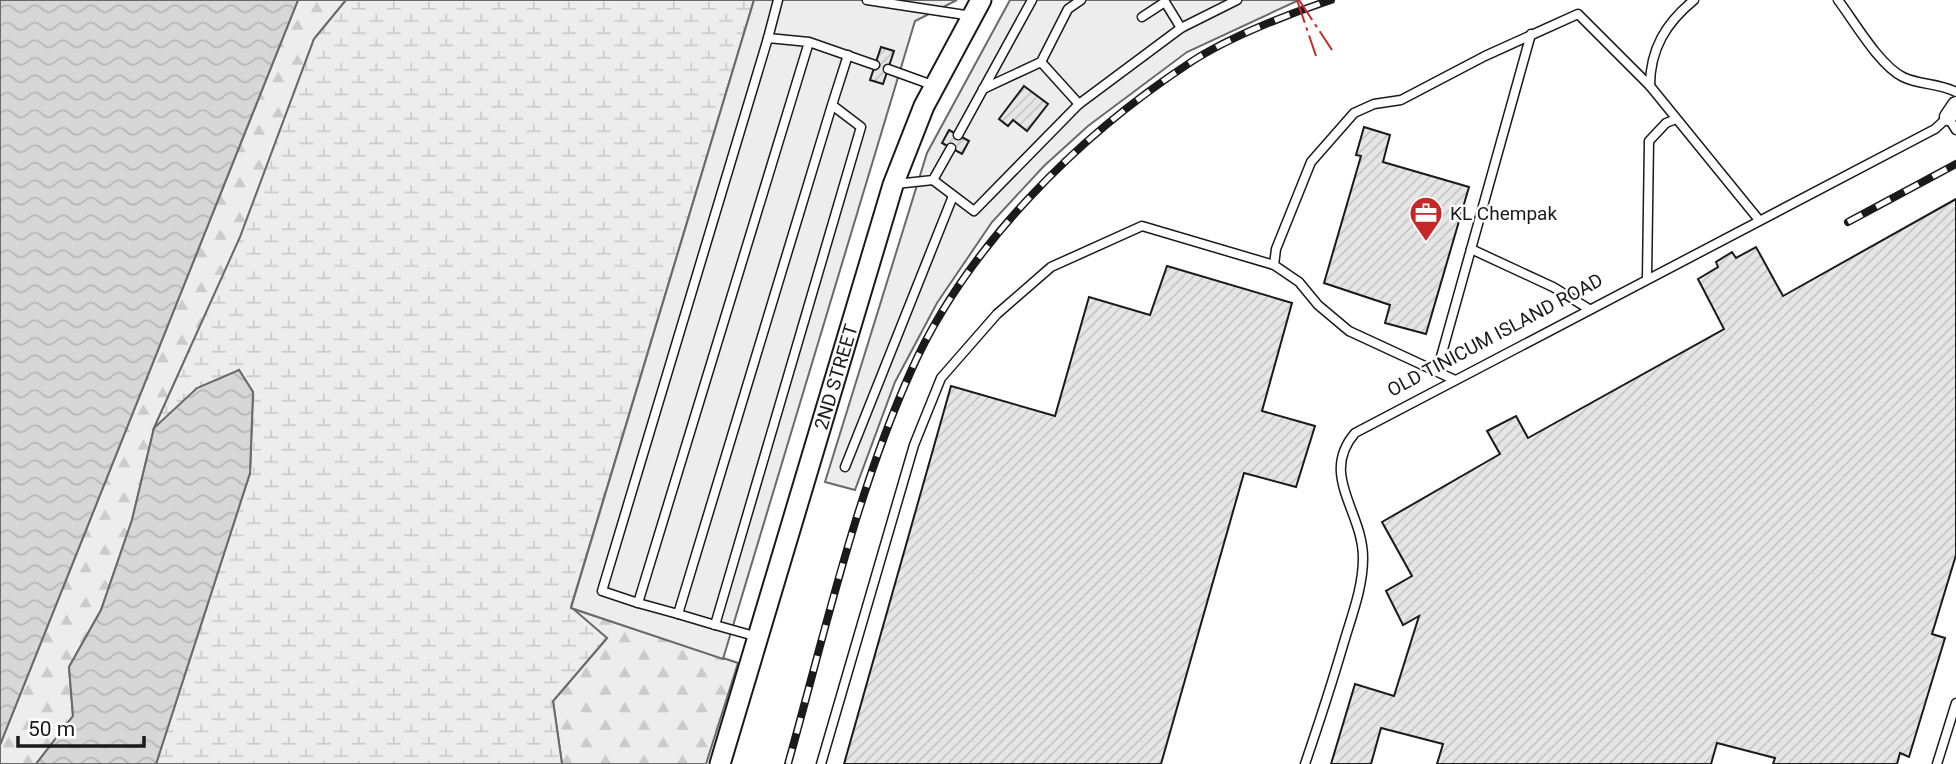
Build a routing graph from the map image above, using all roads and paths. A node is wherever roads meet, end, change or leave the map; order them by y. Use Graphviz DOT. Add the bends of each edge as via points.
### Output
graph roads {
  1 [pos="778,0"];
  2 [pos="867,0"];
  3 [pos="1032,0"];
  4 [pos="1081,0"];
  5 [pos="1237,0"];
  6 [pos="1694,0"];
  7 [pos="1838,0"];
  8 [pos="1166,1"];
  9 [pos="976,8"];
  10 [pos="1142,17"];
  11 [pos="1181,28"];
  12 [pos="1531,34"];
  13 [pos="768,38"];
  14 [pos="809,42"];
  15 [pos="848,55"];
  16 [pos="1041,62"];
  17 [pos="875,65"];
  18 [pos="888,69"];
  19 [pos="935,86"];
  20 [pos="1650,86"];
  21 [pos="983,89"];
  22 [pos="1956,92"];
  23 [pos="1079,104"];
  24 [pos="832,105"];
  25 [pos="1953,118"];
  26 [pos="1676,119"];
  27 [pos="958,135"];
  28 [pos="951,148"];
  29 [pos="933,180"];
  30 [pos="893,185"];
  31 [pos="954,196"];
  32 [pos="1759,220"];
  33 [pos="1471,249"];
  34 [pos="1275,265"];
  35 [pos="1647,278"];
  36 [pos="1589,309"];
  37 [pos="1437,371"];
  38 [pos="1455,380"];
  39 [pos="845,467"];
  40 [pos="638,603"];
  41 [pos="678,614"];
  42 [pos="715,625"];
  43 [pos="758,637"];
  44 [pos="1956,703"];
  45 [pos="720,764"];
  46 [pos="821,764"];
  47 [pos="1305,764"];
  48 [pos="1937,764"];
  1 -- 13 [label="lane"];
  2 -- 9 [label="lane"];
  3 -- 21 [label="lane"];
  4 -- 16 [label="lane" via="1068,9"];
  5 -- 11 [label="lane"];
  6 -- 20 [label="lane" via="1671,19 1657,45 1650,64"];
  7 -- 22 [label="lane" via="1902,77"];
  8 -- 10 [label="lane"];
  8 -- 11 [label="lane"];
  9 -- 19 [label="street, 2ND STREET"];
  11 -- 23 [label="lane"];
  12 -- 20 [label="lane" via="1578,14"];
  12 -- 33 [label="lane"];
  12 -- 34 [label="lane" via="1401,100 1353,113 1311,162 1276,249"];
  13 -- 14 [label="lane"];
  13 -- 40 [label="lane" via="602,591"];
  14 -- 15 [label="lane"];
  14 -- 40 [label="lane"];
  15 -- 17 [label="lane"];
  15 -- 24 [label="lane"];
  16 -- 21 [label="lane"];
  16 -- 23 [label="lane"];
  18 -- 19 [label="lane"];
  19 -- 30 [label="street, 2ND STREET"];
  20 -- 26 [label="lane"];
  21 -- 27 [label="lane"];
  23 -- 31 [label="lane" via="974,211"];
  24 -- 41 [label="lane"];
  24 -- 42 [label="lane" via="861,127"];
  25 -- 32 [label="lane, OLD TINICUM ISLAND ROAD"];
  26 -- 32 [label="lane"];
  26 -- 35 [label="lane" via="1666,122 1649,141"];
  28 -- 29 [label="lane"];
  29 -- 30 [label="lane"];
  29 -- 31 [label="lane"];
  30 -- 43 [label="street, 2ND STREET"];
  31 -- 39 [label="lane"];
  32 -- 35 [label="lane, OLD TINICUM ISLAND ROAD"];
  33 -- 36 [label="lane"];
  33 -- 37 [label="lane"];
  34 -- 37 [label="lane" via="1349,331"];
  34 -- 46 [label="lane" via="1142,226 1052,267 997,313 941,378 919,434"];
  35 -- 36 [label="lane, OLD TINICUM ISLAND ROAD"];
  36 -- 38 [label="lane, OLD TINICUM ISLAND ROAD"];
  37 -- 38 [label="lane"];
  38 -- 47 [label="lane, OLD TINICUM ISLAND ROAD" via="1355,433 1343,447 1339,461 1344,491 1360,531 1363,558 1358,595"];
  40 -- 41 [label="lane"];
  41 -- 42 [label="lane"];
  42 -- 43 [label="lane"];
  43 -- 45 [label="street, 2ND STREET"];
  44 -- 48 [label="lane"];
}
